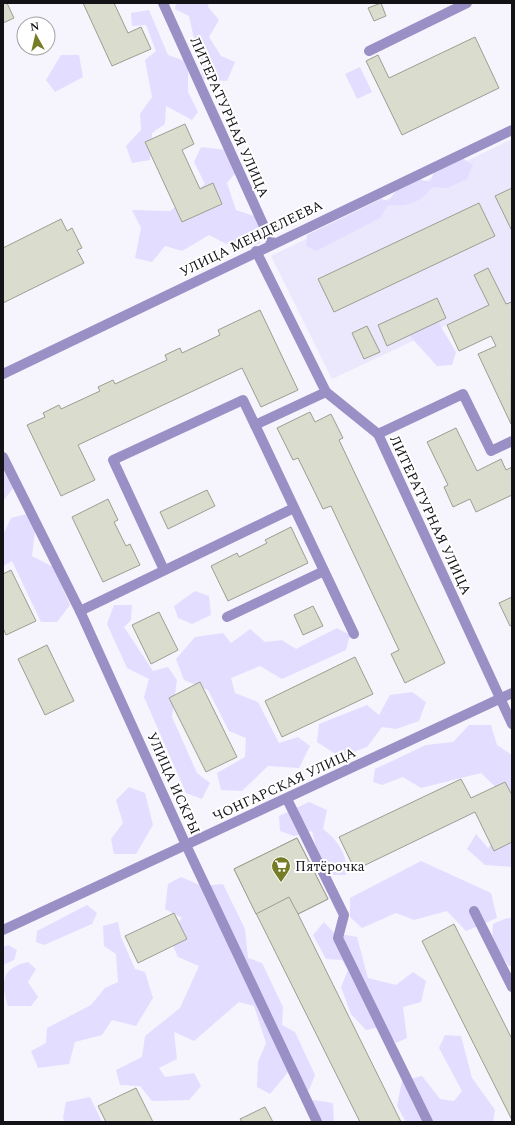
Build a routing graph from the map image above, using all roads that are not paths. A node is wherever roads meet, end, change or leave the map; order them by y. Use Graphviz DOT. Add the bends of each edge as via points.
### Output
graph roads {
  1 [pos="163,3"];
  2 [pos="467,3"];
  3 [pos="369,51"];
  4 [pos="512,130"];
  5 [pos="272,244"];
  6 [pos="256,251"];
  7 [pos="3,374"];
  8 [pos="326,392"];
  9 [pos="254,425"];
  10 [pos="378,434"];
  11 [pos="512,441"];
  12 [pos="3,457"];
  13 [pos="294,508"];
  14 [pos="164,570"];
  15 [pos="324,571"];
  16 [pos="80,611"];
  17 [pos="227,617"];
  18 [pos="354,634"];
  19 [pos="512,693"];
  20 [pos="500,699"];
  21 [pos="512,724"];
  22 [pos="287,799"];
  23 [pos="186,845"];
  24 [pos="474,911"];
  25 [pos="3,930"];
  26 [pos="512,988"];
  27 [pos="317,1122"];
  28 [pos="428,1122"];
  1 -- 5 [label="street, ЛИТЕРАТУРНАЯ УЛИЦА"];
  2 -- 3 [label="street"];
  4 -- 5 [label="street, УЛИЦА МЕНДЕЛЕЕВА"];
  5 -- 6 [label="street, УЛИЦА МЕНДЕЛЕЕВА"];
  6 -- 7 [label="street, УЛИЦА МЕНДЕЛЕЕВА"];
  6 -- 8 [label="street, ЛИТЕРАТУРНАЯ УЛИЦА"];
  8 -- 9 [label="street"];
  8 -- 10 [label="street, ЛИТЕРАТУРНАЯ УЛИЦА"];
  9 -- 13 [label="street"];
  9 -- 14 [label="street" via="243,400 113,460"];
  10 -- 11 [label="street" via="462,394 491,451"];
  10 -- 20 [label="street, ЛИТЕРАТУРНАЯ УЛИЦА"];
  12 -- 16 [label="street, УЛИЦА ИСКРЫ"];
  13 -- 14 [label="street"];
  13 -- 15 [label="street"];
  14 -- 16 [label="street"];
  15 -- 17 [label="street"];
  15 -- 18 [label="street"];
  16 -- 23 [label="street, УЛИЦА ИСКРЫ"];
  19 -- 20 [label="street, ЧОНГАРСКАЯ УЛИЦА"];
  20 -- 21 [label="street, ЛИТЕРАТУРНАЯ УЛИЦА"];
  20 -- 22 [label="street, ЧОНГАРСКАЯ УЛИЦА"];
  22 -- 23 [label="street, ЧОНГАРСКАЯ УЛИЦА"];
  22 -- 28 [label="street" via="344,915 338,938"];
  23 -- 25 [label="street, ЧОНГАРСКАЯ УЛИЦА"];
  23 -- 27 [label="street, УЛИЦА ИСКРЫ"];
  24 -- 26 [label="street"];
}
